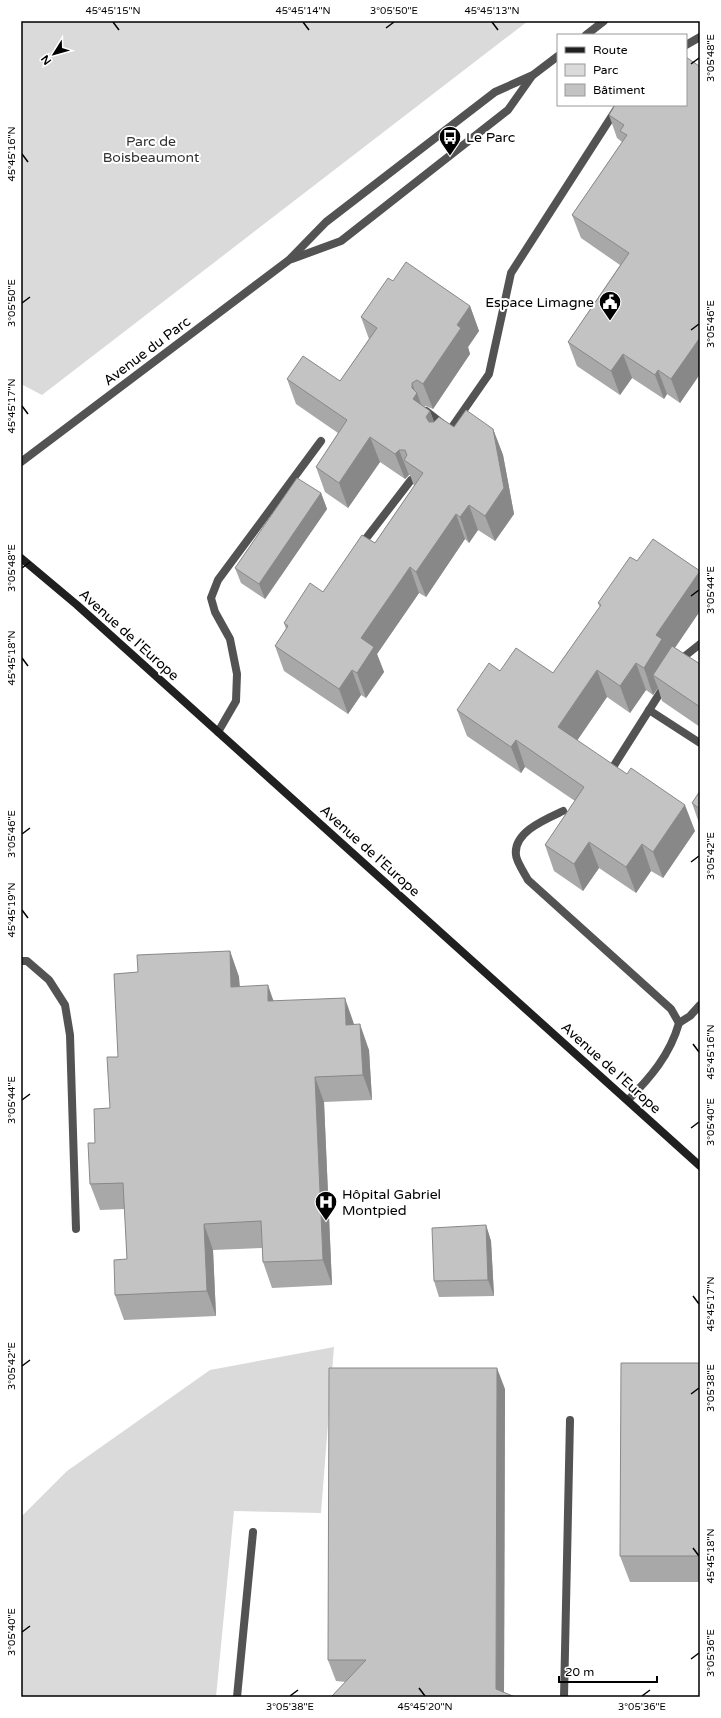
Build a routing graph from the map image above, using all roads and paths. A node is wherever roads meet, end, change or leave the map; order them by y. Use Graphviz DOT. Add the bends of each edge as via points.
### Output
graph roads {
  1 [pos="604,21"];
  2 [pos="587,34"];
  3 [pos="700,37"];
  4 [pos="687,44"];
  5 [pos="557,57"];
  6 [pos="533,75"];
  7 [pos="618,106"];
  8 [pos="289,260"];
  9 [pos="426,412"];
  10 [pos="320,442"];
  11 [pos="21,462"];
  12 [pos="411,480"];
  13 [pos="356,551"];
  14 [pos="21,558"];
  15 [pos="700,644"];
  16 [pos="649,710"];
  17 [pos="218,732"];
  18 [pos="700,743"];
  19 [pos="613,767"];
  20 [pos="563,811"];
  21 [pos="21,962"];
  22 [pos="700,1005"];
  23 [pos="679,1023"];
  24 [pos="628,1100"];
  25 [pos="700,1166"];
  26 [pos="76,1229"];
  27 [pos="570,1420"];
  28 [pos="253,1532"];
  29 [pos="237,1697"];
  30 [pos="564,1697"];
  1 -- 2 [label="street"];
  3 -- 4 [label="street"];
  5 -- 6 [label="street, Avenue du Parc"];
  6 -- 8 [label="street, Avenue du Parc" via="495,92 326,222"];
  6 -- 8 [label="street, Avenue du Parc" via="508,110 340,241"];
  7 -- 9 [label="street" via="511,273 489,374 448,433"];
  8 -- 11 [label="street, Avenue du Parc"];
  10 -- 17 [label="street" via="218,580 213,592 211,598 215,612 230,638 237,674 236,701"];
  12 -- 13 [label="street"];
  14 -- 17 [label="main road, Avenue de l'Europe"];
  15 -- 16 [label="street" via="685,656"];
  16 -- 18 [label="street"];
  16 -- 19 [label="street"];
  17 -- 24 [label="main road, Avenue de l'Europe"];
  20 -- 23 [label="street" via="529,828 518,843 516,855 528,880 671,1009"];
  21 -- 26 [label="street" via="27,962 49,980 65,1005 70,1035"];
  22 -- 23 [label="street"];
  23 -- 24 [label="street" via="675,1038 662,1062"];
  24 -- 25 [label="main road, Avenue de l'Europe"];
  27 -- 30 [label="street"];
  28 -- 29 [label="street"];
}
